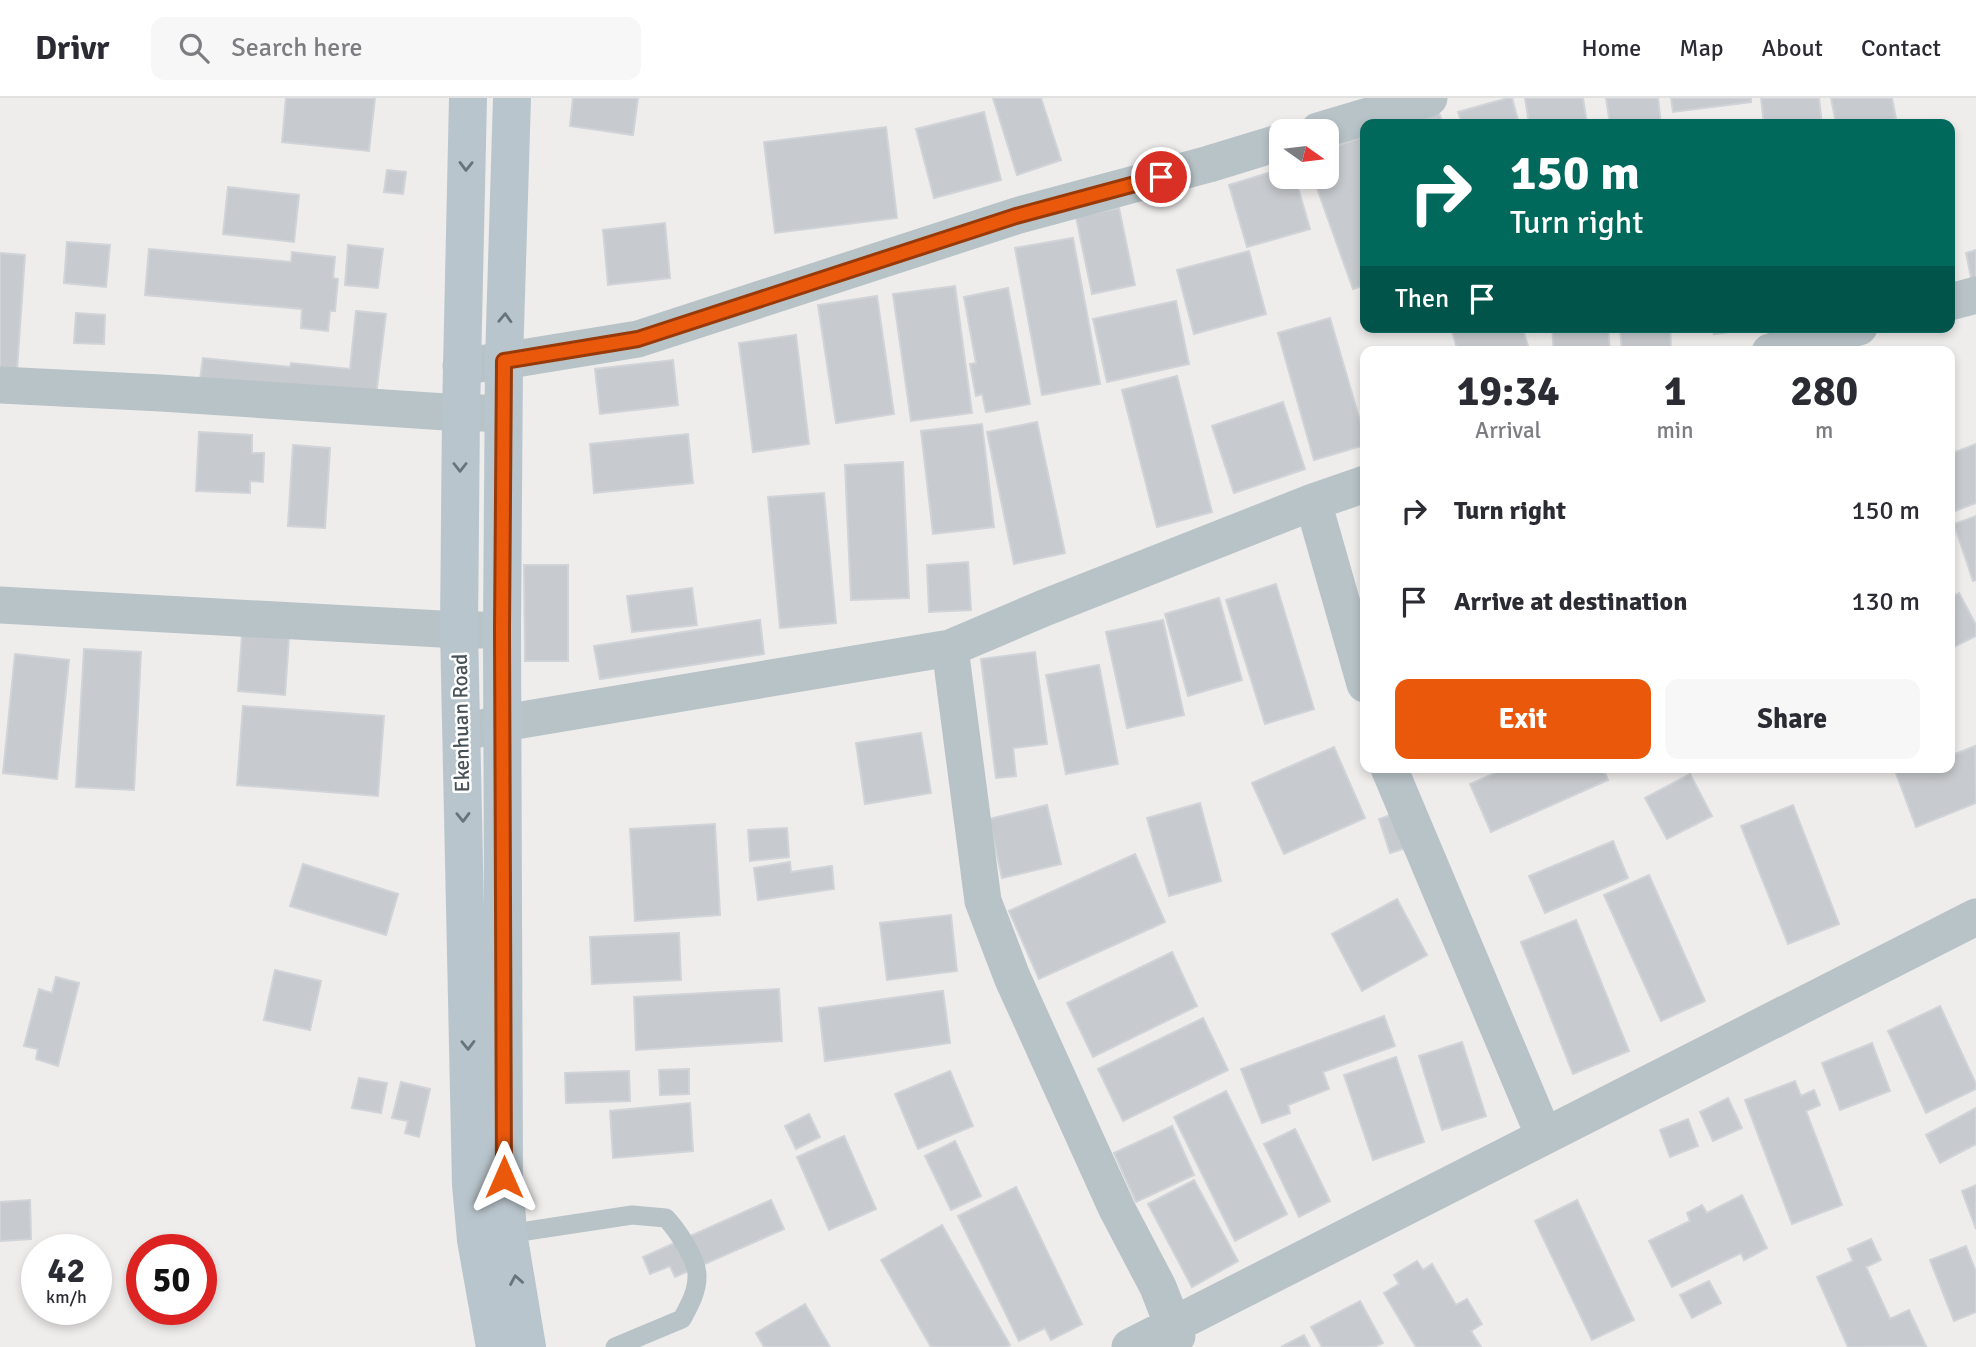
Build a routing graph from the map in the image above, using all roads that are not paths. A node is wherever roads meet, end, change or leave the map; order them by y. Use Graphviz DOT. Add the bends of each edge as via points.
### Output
graph roads {
  1 [pos="468,98"];
  2 [pos="512,98"];
  3 [pos="1429,98"];
  4 [pos="1339,125"];
  5 [pos="1269,146"];
  6 [pos="1976,295"];
  7 [pos="1955,301"];
  8 [pos="1838,333"];
  9 [pos="1791,346"];
  10 [pos="504,361"];
  11 [pos="461,366"];
  12 [pos="0,385"];
  13 [pos="461,413"];
  14 [pos="503,413"];
  15 [pos="1360,486"];
  16 [pos="1313,502"];
  17 [pos="0,605"];
  18 [pos="459,630"];
  19 [pos="502,630"];
  20 [pos="950,648"];
  21 [pos="1360,666"];
  22 [pos="503,723"];
  23 [pos="462,733"];
  24 [pos="1391,773"];
  25 [pos="1976,917"];
  26 [pos="1544,1136"];
  27 [pos="492,1237"];
  28 [pos="1177,1336"];
  29 [pos="495,1347"];
  30 [pos="527,1347"];
  31 [pos="615,1347"];
  32 [pos="1130,1347"];
  1 -- 11 [label="main road, Ekenhuan Road, one-way"];
  10 -- 2 [label="main road, Ekenhuan Road, one-way"];
  3 -- 4 [label="street"];
  5 -- 10 [label="street" via="1016,216 638,339"];
  6 -- 7 [label="street"];
  8 -- 9 [label="street"];
  10 -- 11 [label="street"];
  10 -- 14 [label="main road, Ekenhuan Road"];
  11 -- 13 [label="main road, Ekenhuan Road"];
  12 -- 13 [label="street"];
  13 -- 14 [label="street"];
  13 -- 18 [label="main road, Ekenhuan Road, one-way"];
  14 -- 19 [label="main road, Ekenhuan Road"];
  15 -- 16 [label="street"];
  16 -- 20 [label="street"];
  16 -- 21 [label="street"];
  17 -- 18 [label="street"];
  18 -- 19 [label="street"];
  18 -- 23 [label="main road, Ekenhuan Road"];
  19 -- 22 [label="main road, Ekenhuan Road"];
  20 -- 22 [label="street"];
  20 -- 28 [label="street" via="983,901 1012,977"];
  22 -- 23 [label="street"];
  22 -- 27 [label="main road, Ekenhuan Road" via="504,1177"];
  23 -- 27 [label="main road, Ekenhuan Road, one-way" via="471,1184"];
  24 -- 26 [label="street"];
  25 -- 26 [label="street"];
  26 -- 32 [label="street"];
  27 -- 29 [label="main road, Ekenhuan Road"];
  30 -- 27 [label="main road, Ekenhuan Road, one-way"];
  27 -- 31 [label="lane" via="632,1215 666,1217 682,1237 698,1274 694,1296 682,1319"];
}
